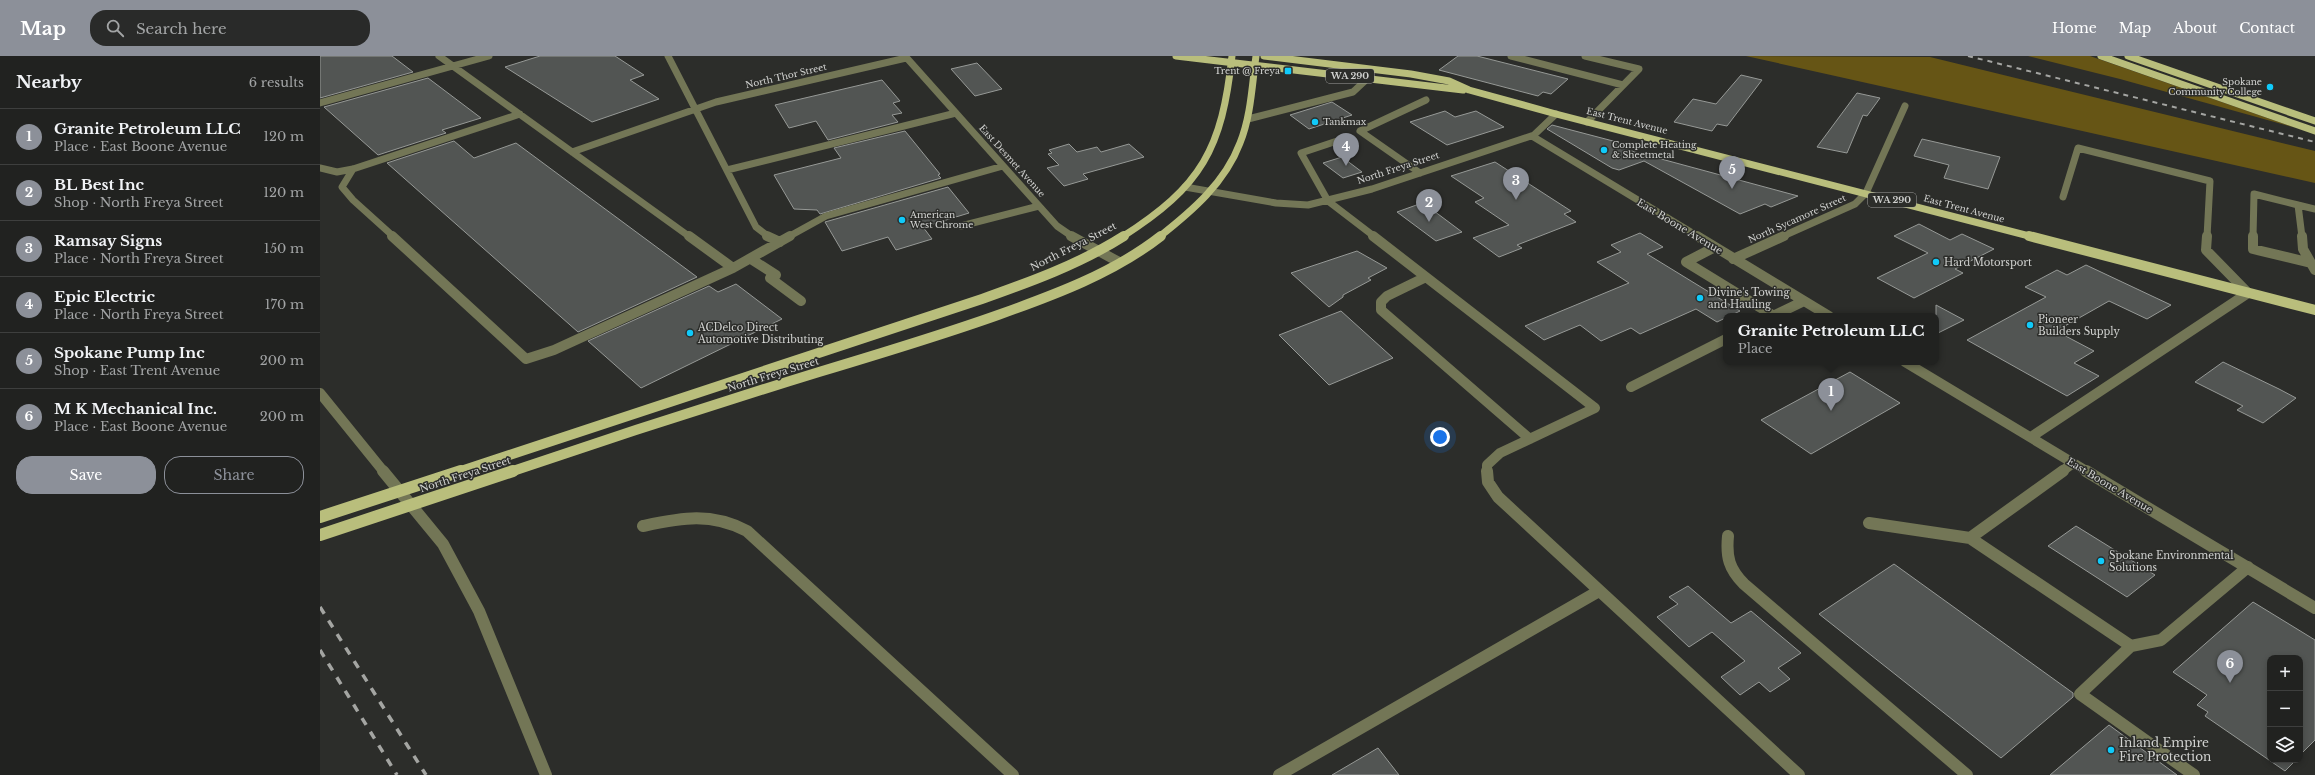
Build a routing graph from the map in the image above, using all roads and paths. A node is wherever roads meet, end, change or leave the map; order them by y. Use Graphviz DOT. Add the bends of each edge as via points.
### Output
graph roads {
  1 [pos="439,56"];
  2 [pos="489,56"];
  3 [pos="668,56"];
  4 [pos="1176,56"];
  5 [pos="1256,56"];
  6 [pos="1264,56"];
  7 [pos="1510,56"];
  8 [pos="1585,56"];
  9 [pos="2101,56"];
  10 [pos="2128,56"];
  11 [pos="906,57"];
  12 [pos="1232,59"];
  13 [pos="1255,65"];
  14 [pos="454,66"];
  15 [pos="1368,78"];
  16 [pos="1623,85"];
  17 [pos="1469,90"];
  18 [pos="1426,100"];
  19 [pos="320,103"];
  20 [pos="1904,106"];
  21 [pos="694,108"];
  22 [pos="956,113"];
  23 [pos="520,114"];
  24 [pos="1556,114"];
  25 [pos="1248,119"];
  26 [pos="2315,121"];
  27 [pos="1587,122"];
  28 [pos="2315,131"];
  29 [pos="1532,136"];
  30 [pos="1346,138"];
  31 [pos="572,152"];
  32 [pos="1003,166"];
  33 [pos="320,168"];
  34 [pos="353,169"];
  35 [pos="727,170"];
  36 [pos="1420,173"];
  37 [pos="1185,187"];
  38 [pos="1211,191"];
  39 [pos="1866,193"];
  40 [pos="2063,197"];
  41 [pos="1328,200"];
  42 [pos="2298,205"];
  43 [pos="1039,206"];
  44 [pos="2315,209"];
  45 [pos="961,226"];
  46 [pos="780,242"];
  47 [pos="1715,247"];
  48 [pos="1097,250"];
  49 [pos="751,259"];
  50 [pos="1734,259"];
  51 [pos="1119,262"];
  52 [pos="2313,266"];
  53 [pos="733,268"];
  54 [pos="1426,277"];
  55 [pos="2248,293"];
  56 [pos="801,301"];
  57 [pos="1804,301"];
  58 [pos="2315,310"];
  59 [pos="1768,313"];
  60 [pos="1779,313"];
  61 [pos="1824,313"];
  62 [pos="1723,340"];
  63 [pos="1911,365"];
  64 [pos="1631,386"];
  65 [pos="320,393"];
  66 [pos="2031,437"];
  67 [pos="1530,439"];
  68 [pos="2074,463"];
  69 [pos="320,516"];
  70 [pos="1869,523"];
  71 [pos="643,526"];
  72 [pos="320,535"];
  73 [pos="1728,536"];
  74 [pos="1970,538"];
  75 [pos="2248,567"];
  76 [pos="1599,591"];
  77 [pos="2315,608"];
  78 [pos="2131,646"];
  79 [pos="546,775"];
  80 [pos="1012,775"];
  81 [pos="1279,775"];
  82 [pos="1799,775"];
  83 [pos="1967,775"];
  84 [pos="2194,775"];
  1 -- 14 [label="street"];
  2 -- 14 [label="street"];
  3 -- 21 [label="street"];
  4 -- 12 [label="main road, East Trent Avenue / WA 290"];
  5 -- 13 [label="main road"];
  6 -- 17 [label="main road, East Trent Avenue / WA 290" via="1391,70 1448,82"];
  7 -- 16 [label="street"];
  8 -- 16 [label="street" via="1639,69"];
  9 -- 28 [label="main road"];
  10 -- 26 [label="main road"];
  11 -- 21 [label="street, North Thor Street"];
  11 -- 22 [label="street, East Desmet Avenue"];
  12 -- 13 [label="main road, East Trent Avenue / WA 290"];
  12 -- 37 [label="main road" via="1215,141 1196,174"];
  13 -- 15 [label="main road, East Trent Avenue / WA 290"];
  13 -- 25 [label="main road"];
  14 -- 19 [label="street"];
  14 -- 23 [label="street"];
  15 -- 17 [label="main road, East Trent Avenue / WA 290"];
  15 -- 25 [label="street" via="1352,92"];
  16 -- 27 [label="street"];
  17 -- 24 [label="main road, East Trent Avenue / WA 290"];
  18 -- 36 [label="street" via="1360,131"];
  20 -- 39 [label="street, North Sycamore Street"];
  21 -- 31 [label="street, North Thor Street"];
  21 -- 35 [label="street"];
  22 -- 32 [label="street, East Desmet Avenue"];
  22 -- 35 [label="street"];
  23 -- 31 [label="street"];
  23 -- 34 [label="street"];
  24 -- 27 [label="main road, East Trent Avenue / WA 290"];
  24 -- 29 [label="street, North Freya Street" via="1542,130"];
  25 -- 38 [label="main road" via="1237,154"];
  27 -- 39 [label="main road, East Trent Avenue / WA 290"];
  29 -- 36 [label="street, North Freya Street"];
  29 -- 47 [label="street, East Boone Avenue"];
  30 -- 41 [label="street" via="1301,153"];
  31 -- 53 [label="street"];
  32 -- 43 [label="street, East Desmet Avenue"];
  32 -- 46 [label="street" via="826,216"];
  33 -- 34 [label="street" via="337,172"];
  34 -- 53 [label="street" via="342,187 353,200 526,359 554,350"];
  35 -- 46 [label="street" via="759,231"];
  36 -- 41 [label="street, North Freya Street"];
  37 -- 38 [label="street, North Freya Street"];
  37 -- 48 [label="main road, North Freya Street" via="1145,221"];
  38 -- 41 [label="street, North Freya Street" via="1276,203 1308,204"];
  38 -- 51 [label="main road, North Freya Street" via="1176,224"];
  39 -- 50 [label="street, North Sycamore Street" via="1855,204 1838,213"];
  39 -- 55 [label="main road, East Trent Avenue / WA 290"];
  40 -- 55 [label="street" via="2078,148 2210,181 2206,250"];
  41 -- 54 [label="street"];
  42 -- 44 [label="street"];
  42 -- 52 [label="street" via="2303,249"];
  42 -- 52 [label="street" via="2254,194 2253,249"];
  43 -- 45 [label="street"];
  43 -- 48 [label="street, East Desmet Avenue" via="1057,226"];
  46 -- 49 [label="street"];
  47 -- 50 [label="street, East Boone Avenue"];
  47 -- 59 [label="street" via="1686,262"];
  48 -- 51 [label="street, East Desmet Avenue"];
  48 -- 69 [label="main road, North Freya Street" via="1049,274 989,296"];
  49 -- 53 [label="street"];
  49 -- 56 [label="street" via="776,275 770,278"];
  50 -- 57 [label="street, East Boone Avenue"];
  51 -- 72 [label="main road, North Freya Street" via="1054,293 995,316"];
  54 -- 67 [label="street" via="1387,296 1381,302 1381,310"];
  54 -- 67 [label="street" via="1595,408"];
  55 -- 58 [label="main road, East Trent Avenue / WA 290"];
  55 -- 66 [label="street"];
  57 -- 60 [label="street"];
  57 -- 61 [label="street, East Boone Avenue"];
  62 -- 64 [label="street"];
  63 -- 66 [label="street, East Boone Avenue"];
  65 -- 79 [label="street" via="443,544 479,611"];
  66 -- 68 [label="street, East Boone Avenue"];
  67 -- 76 [label="street" via="1500,453 1487,465 1486,476 1489,486"];
  68 -- 74 [label="street"];
  68 -- 75 [label="street, East Boone Avenue"];
  70 -- 74 [label="street"];
  71 -- 80 [label="street" via="696,517 732,522 747,531"];
  73 -- 83 [label="street" via="1725,556 1732,572"];
  74 -- 78 [label="street"];
  75 -- 77 [label="street, East Boone Avenue"];
  75 -- 78 [label="street" via="2161,640"];
  76 -- 81 [label="street"];
  76 -- 82 [label="street"];
  78 -- 84 [label="street" via="2080,694"];
}
